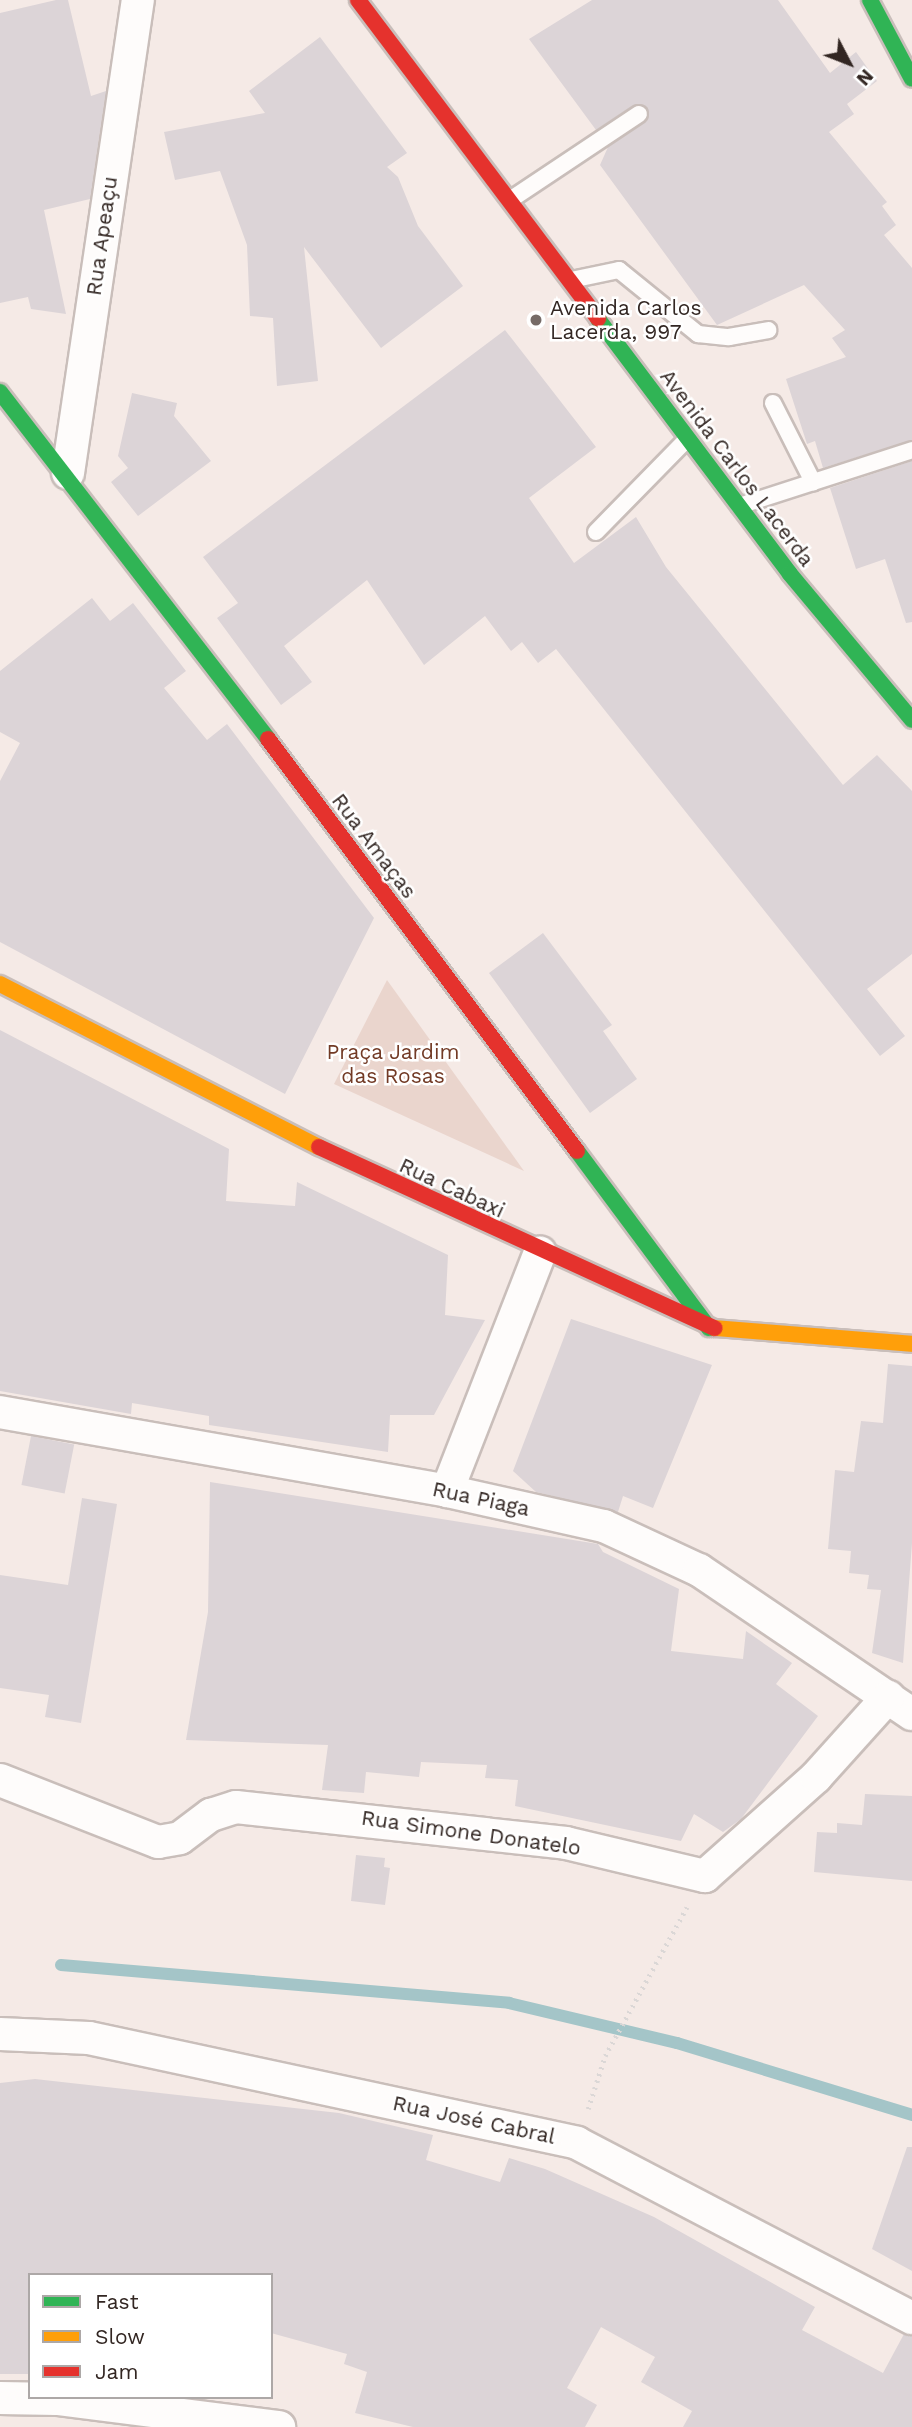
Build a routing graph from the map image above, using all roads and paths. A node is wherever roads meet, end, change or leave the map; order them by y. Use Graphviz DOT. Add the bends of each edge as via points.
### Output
graph roads {
  1 [pos="138,0"];
  2 [pos="358,0"];
  3 [pos="870,0"];
  4 [pos="909,64"];
  5 [pos="639,114"];
  6 [pos="510,200"];
  7 [pos="570,281"];
  8 [pos="768,330"];
  9 [pos="0,392"];
  10 [pos="773,403"];
  11 [pos="687,439"];
  12 [pos="912,450"];
  13 [pos="68,473"];
  14 [pos="813,482"];
  15 [pos="739,506"];
  16 [pos="596,532"];
  17 [pos="912,720"];
  18 [pos="0,984"];
  19 [pos="540,1253"];
  20 [pos="709,1328"];
  21 [pos="912,1344"];
  22 [pos="0,1412"];
  23 [pos="447,1491"];
  24 [pos="900,1705"];
  25 [pos="0,1780"];
  26 [pos="705,1876"];
  27 [pos="0,2034"];
  28 [pos="577,2143"];
  29 [pos="912,2318"];
  30 [pos="0,2398"];
  31 [pos="272,2426"];
  1 -- 13 [label="street, Rua Apeaçu"];
  2 -- 6 [label="street, Avenida Carlos Lacerda"];
  3 -- 4 [label="street"];
  5 -- 6 [label="lane"];
  6 -- 7 [label="street, Avenida Carlos Lacerda"];
  7 -- 8 [label="lane" via="619,270 698,334 729,337"];
  7 -- 11 [label="street, Avenida Carlos Lacerda"];
  9 -- 13 [label="street, Rua Amaças"];
  10 -- 14 [label="lane"];
  11 -- 15 [label="street, Avenida Carlos Lacerda"];
  11 -- 16 [label="lane"];
  12 -- 14 [label="lane"];
  13 -- 20 [label="street, Rua Amaças"];
  14 -- 15 [label="lane"];
  15 -- 17 [label="street, Avenida Carlos Lacerda"];
  18 -- 19 [label="street, Rua Cabaxi" via="234,1108"];
  19 -- 20 [label="street, Rua Cabaxi"];
  19 -- 23 [label="street"];
  20 -- 21 [label="street, Rua Cabaxi"];
  22 -- 23 [label="street, Rua Piaga"];
  23 -- 24 [label="street, Rua Piaga" via="650,1543"];
  24 -- 26 [label="street"];
  25 -- 26 [label="street, Rua Simone Donatelo" via="158,1842 180,1838 225,1809 248,1808 566,1843"];
  26 -- 28 [label="path" via="605,2056"];
  27 -- 28 [label="street, Rua José Cabral" via="89,2038"];
  28 -- 29 [label="street, Rua José Cabral"];
  30 -- 31 [label="street"];
}
